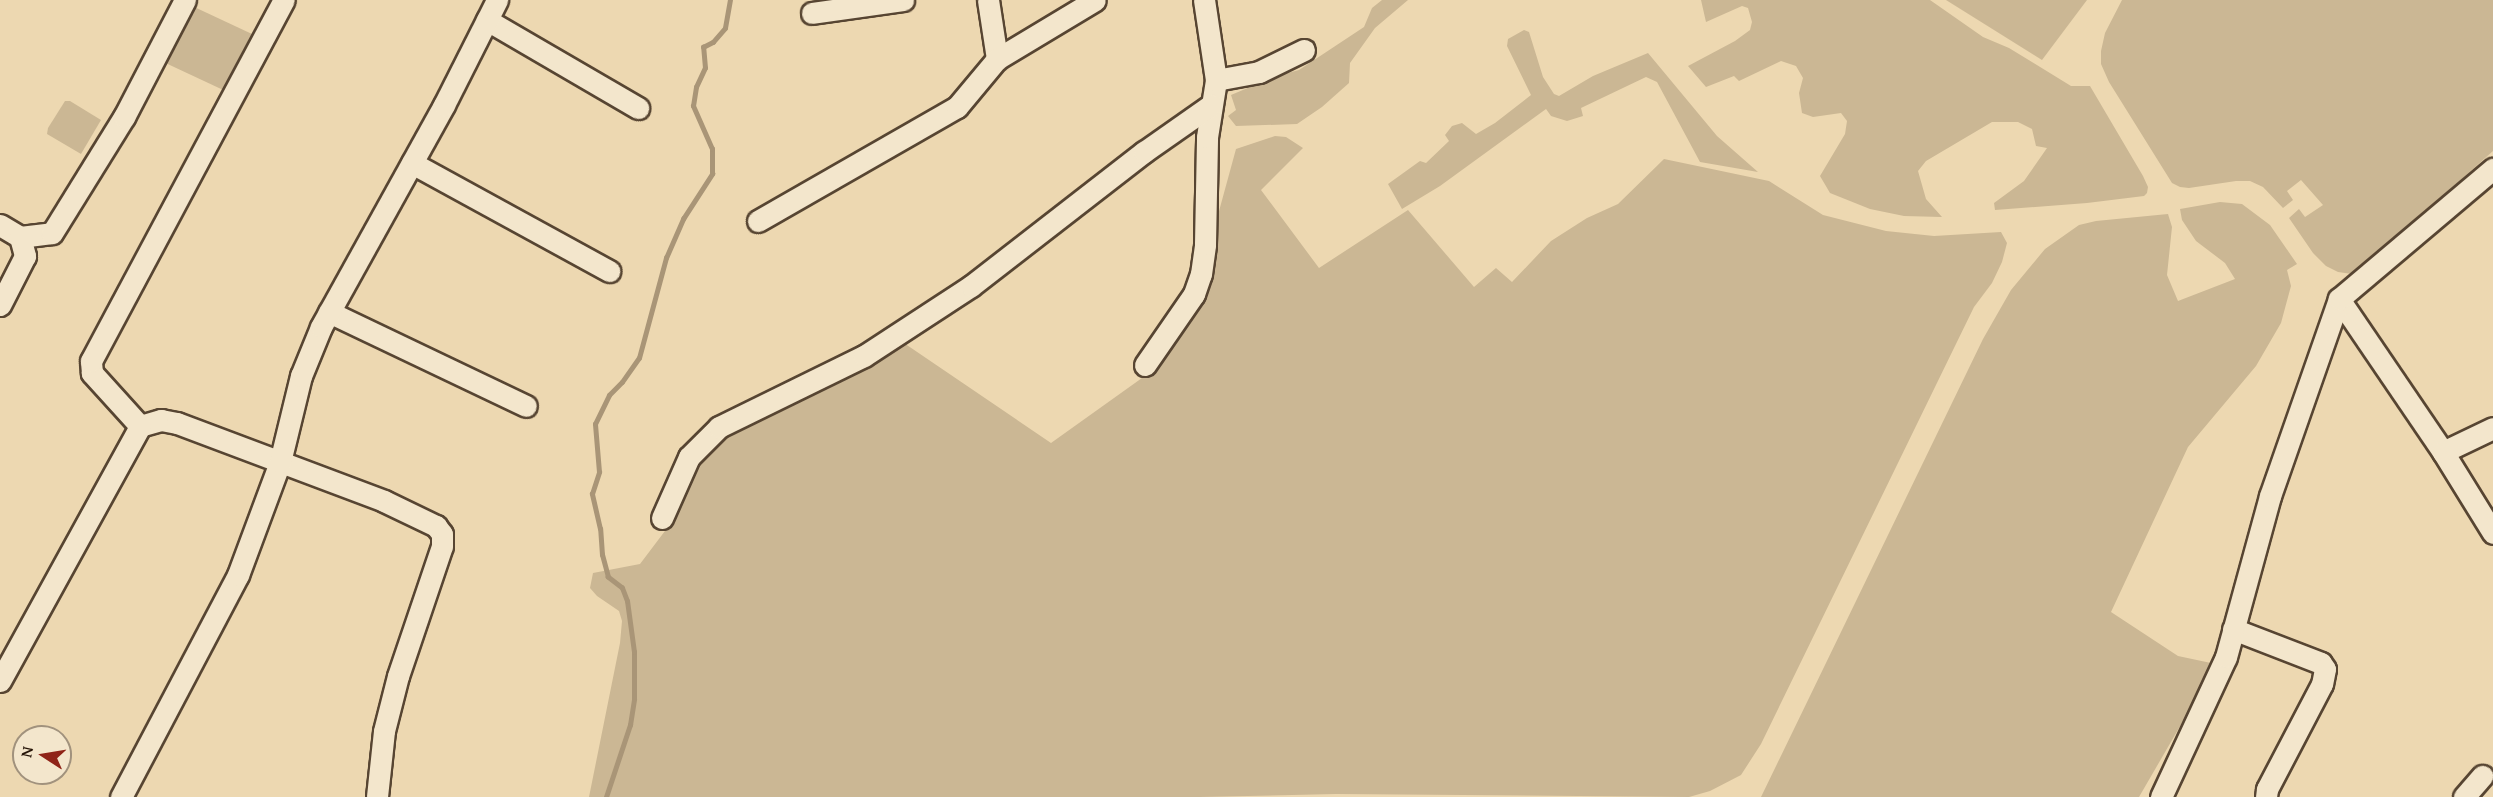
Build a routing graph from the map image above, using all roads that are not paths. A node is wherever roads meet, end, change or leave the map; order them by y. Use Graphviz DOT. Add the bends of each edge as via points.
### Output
graph roads {
  1 [pos="184,0"];
  2 [pos="284,0"];
  3 [pos="497,0"];
  4 [pos="903,0"];
  5 [pos="988,0"];
  6 [pos="1095,0"];
  7 [pos="1204,0"];
  8 [pos="812,13"];
  9 [pos="487,20"];
  10 [pos="1304,50"];
  11 [pos="997,59"];
  12 [pos="1216,80"];
  13 [pos="1211,105"];
  14 [pos="638,108"];
  15 [pos="412,163"];
  16 [pos="2493,169"];
  17 [pos="758,221"];
  18 [pos="0,225"];
  19 [pos="20,237"];
  20 [pos="609,271"];
  21 [pos="2339,299"];
  22 [pos="0,305"];
  23 [pos="329,312"];
  24 [pos="1145,365"];
  25 [pos="526,406"];
  26 [pos="140,426"];
  27 [pos="2493,428"];
  28 [pos="2443,452"];
  29 [pos="280,462"];
  30 [pos="662,518"];
  31 [pos="2493,533"];
  32 [pos="2233,628"];
  33 [pos="0,681"];
  34 [pos="2482,776"];
  35 [pos="122,797"];
  36 [pos="377,797"];
  37 [pos="2161,797"];
  38 [pos="2266,797"];
  39 [pos="2464,797"];
  1 -- 19 [label="street" via="124,117 52,232"];
  2 -- 26 [label="street" via="91,361 93,373"];
  3 -- 9 [label="street"];
  4 -- 8 [label="street"];
  5 -- 11 [label="street"];
  6 -- 11 [label="street"];
  7 -- 12 [label="street"];
  9 -- 14 [label="street"];
  9 -- 15 [label="street"];
  10 -- 12 [label="street" via="1260,72"];
  11 -- 17 [label="street" via="957,107"];
  12 -- 13 [label="street"];
  13 -- 24 [label="street" via="1201,274 1194,294"];
  13 -- 30 [label="street" via="962,292 864,356 718,427 689,457"];
  15 -- 20 [label="street"];
  15 -- 23 [label="street"];
  16 -- 21 [label="street"];
  18 -- 19 [label="street"];
  19 -- 22 [label="street" via="25,256"];
  21 -- 28 [label="street"];
  21 -- 32 [label="street" via="2270,496"];
  23 -- 25 [label="street"];
  23 -- 29 [label="street" via="301,376"];
  26 -- 29 [label="street" via="161,420 177,423"];
  26 -- 33 [label="street"];
  27 -- 28 [label="street"];
  28 -- 31 [label="street"];
  29 -- 35 [label="street" via="238,575"];
  29 -- 36 [label="street" via="384,501 436,526 442,534 442,546 398,676 384,731"];
  32 -- 37 [label="street" via="2210,695"];
  32 -- 38 [label="street" via="2321,663 2325,669 2322,684"];
  34 -- 39 [label="street"];
}
